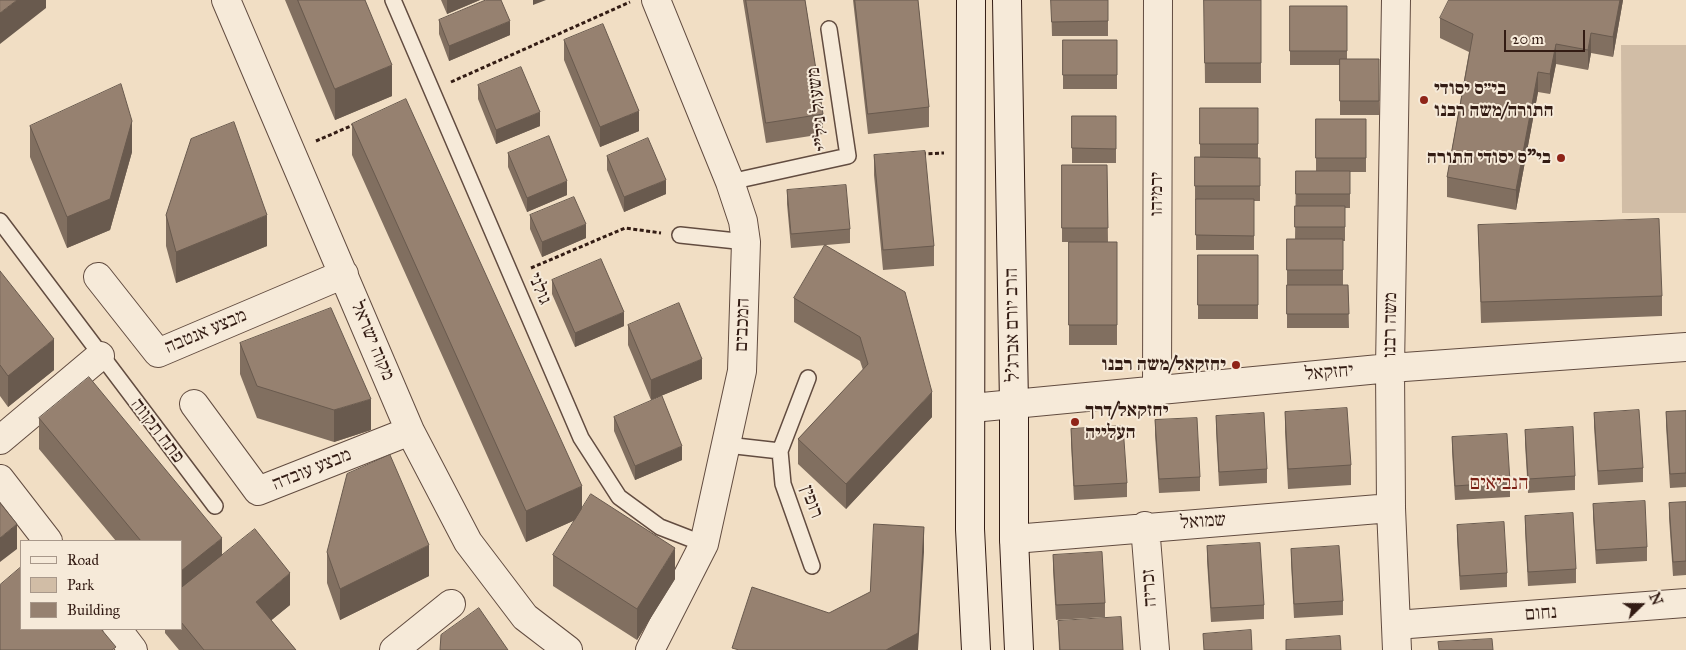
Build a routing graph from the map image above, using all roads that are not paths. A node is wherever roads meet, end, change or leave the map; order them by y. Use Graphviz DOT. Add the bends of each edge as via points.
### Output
graph roads {
  1 [pos="226,0"];
  2 [pos="393,0"];
  3 [pos="656,0"];
  4 [pos="972,0"];
  5 [pos="1007,0"];
  6 [pos="1158,0"];
  7 [pos="1396,0"];
  8 [pos="829,29"];
  9 [pos="730,182"];
  10 [pos="0,221"];
  11 [pos="680,235"];
  12 [pos="746,242"];
  13 [pos="344,274"];
  14 [pos="98,277"];
  15 [pos="1686,347"];
  16 [pos="100,356"];
  17 [pos="1390,368"];
  18 [pos="808,378"];
  19 [pos="1157,389"];
  20 [pos="194,404"];
  21 [pos="1014,404"];
  22 [pos="972,408"];
  23 [pos="410,431"];
  24 [pos="0,440"];
  25 [pos="727,445"];
  26 [pos="780,451"];
  27 [pos="0,479"];
  28 [pos="214,506"];
  29 [pos="1391,508"];
  30 [pos="1145,526"];
  31 [pos="1014,538"];
  32 [pos="47,540"];
  33 [pos="704,544"];
  34 [pos="812,566"];
  35 [pos="1686,603"];
  36 [pos="450,604"];
  37 [pos="117,630"];
  38 [pos="1397,637"];
  39 [pos="133,650"];
  40 [pos="394,650"];
  41 [pos="568,650"];
  42 [pos="650,650"];
  43 [pos="976,650"];
  44 [pos="1019,650"];
  45 [pos="1155,650"];
  1 -- 13 [label="street, מקוה ישראל"];
  2 -- 33 [label="lane, גולני" via="581,438 619,496 660,527"];
  3 -- 9 [label="street, המכבים"];
  4 -- 22 [label="street"];
  5 -- 21 [label="street, הרב יורם אברג'ל"];
  6 -- 19 [label="street, ירמיהו"];
  7 -- 17 [label="street, משה רבנו"];
  8 -- 9 [label="lane, משעול ניל\"י" via="848,156"];
  9 -- 12 [label="street, המכבים" via="743,221"];
  10 -- 16 [label="lane, פתח תקווה"];
  11 -- 12 [label="lane"];
  12 -- 25 [label="street, המכבים" via="742,371"];
  13 -- 14 [label="street, מבצע אנטבה" via="158,353"];
  13 -- 23 [label="street, מקוה ישראל"];
  15 -- 17 [label="street, יחזקאל"];
  16 -- 24 [label="street"];
  16 -- 28 [label="lane, פתח תקווה"];
  17 -- 19 [label="street, יחזקאל"];
  17 -- 29 [label="street, משה רבנו"];
  18 -- 26 [label="lane, רופין"];
  19 -- 21 [label="street, יחזקאל"];
  20 -- 23 [label="street, מבצע עובדה" via="258,491"];
  21 -- 22 [label="street, יחזקאל"];
  21 -- 31 [label="street, הרב יורם אברג'ל"];
  22 -- 43 [label="street" via="970,529"];
  23 -- 41 [label="street, מקוה ישראל" via="468,542 525,617"];
  25 -- 26 [label="lane"];
  25 -- 33 [label="street, המכבים"];
  26 -- 34 [label="lane, רופין" via="783,484"];
  27 -- 32 [label="street"];
  29 -- 30 [label="street, שמואל"];
  29 -- 38 [label="street, משה רבנו"];
  30 -- 31 [label="street, שמואל"];
  30 -- 45 [label="street, זכריה"];
  31 -- 44 [label="street, הרב יורם אברג'ל"];
  33 -- 42 [label="street, המכבים"];
  35 -- 38 [label="street, נחום"];
  36 -- 40 [label="street"];
  37 -- 39 [label="street"];
}
